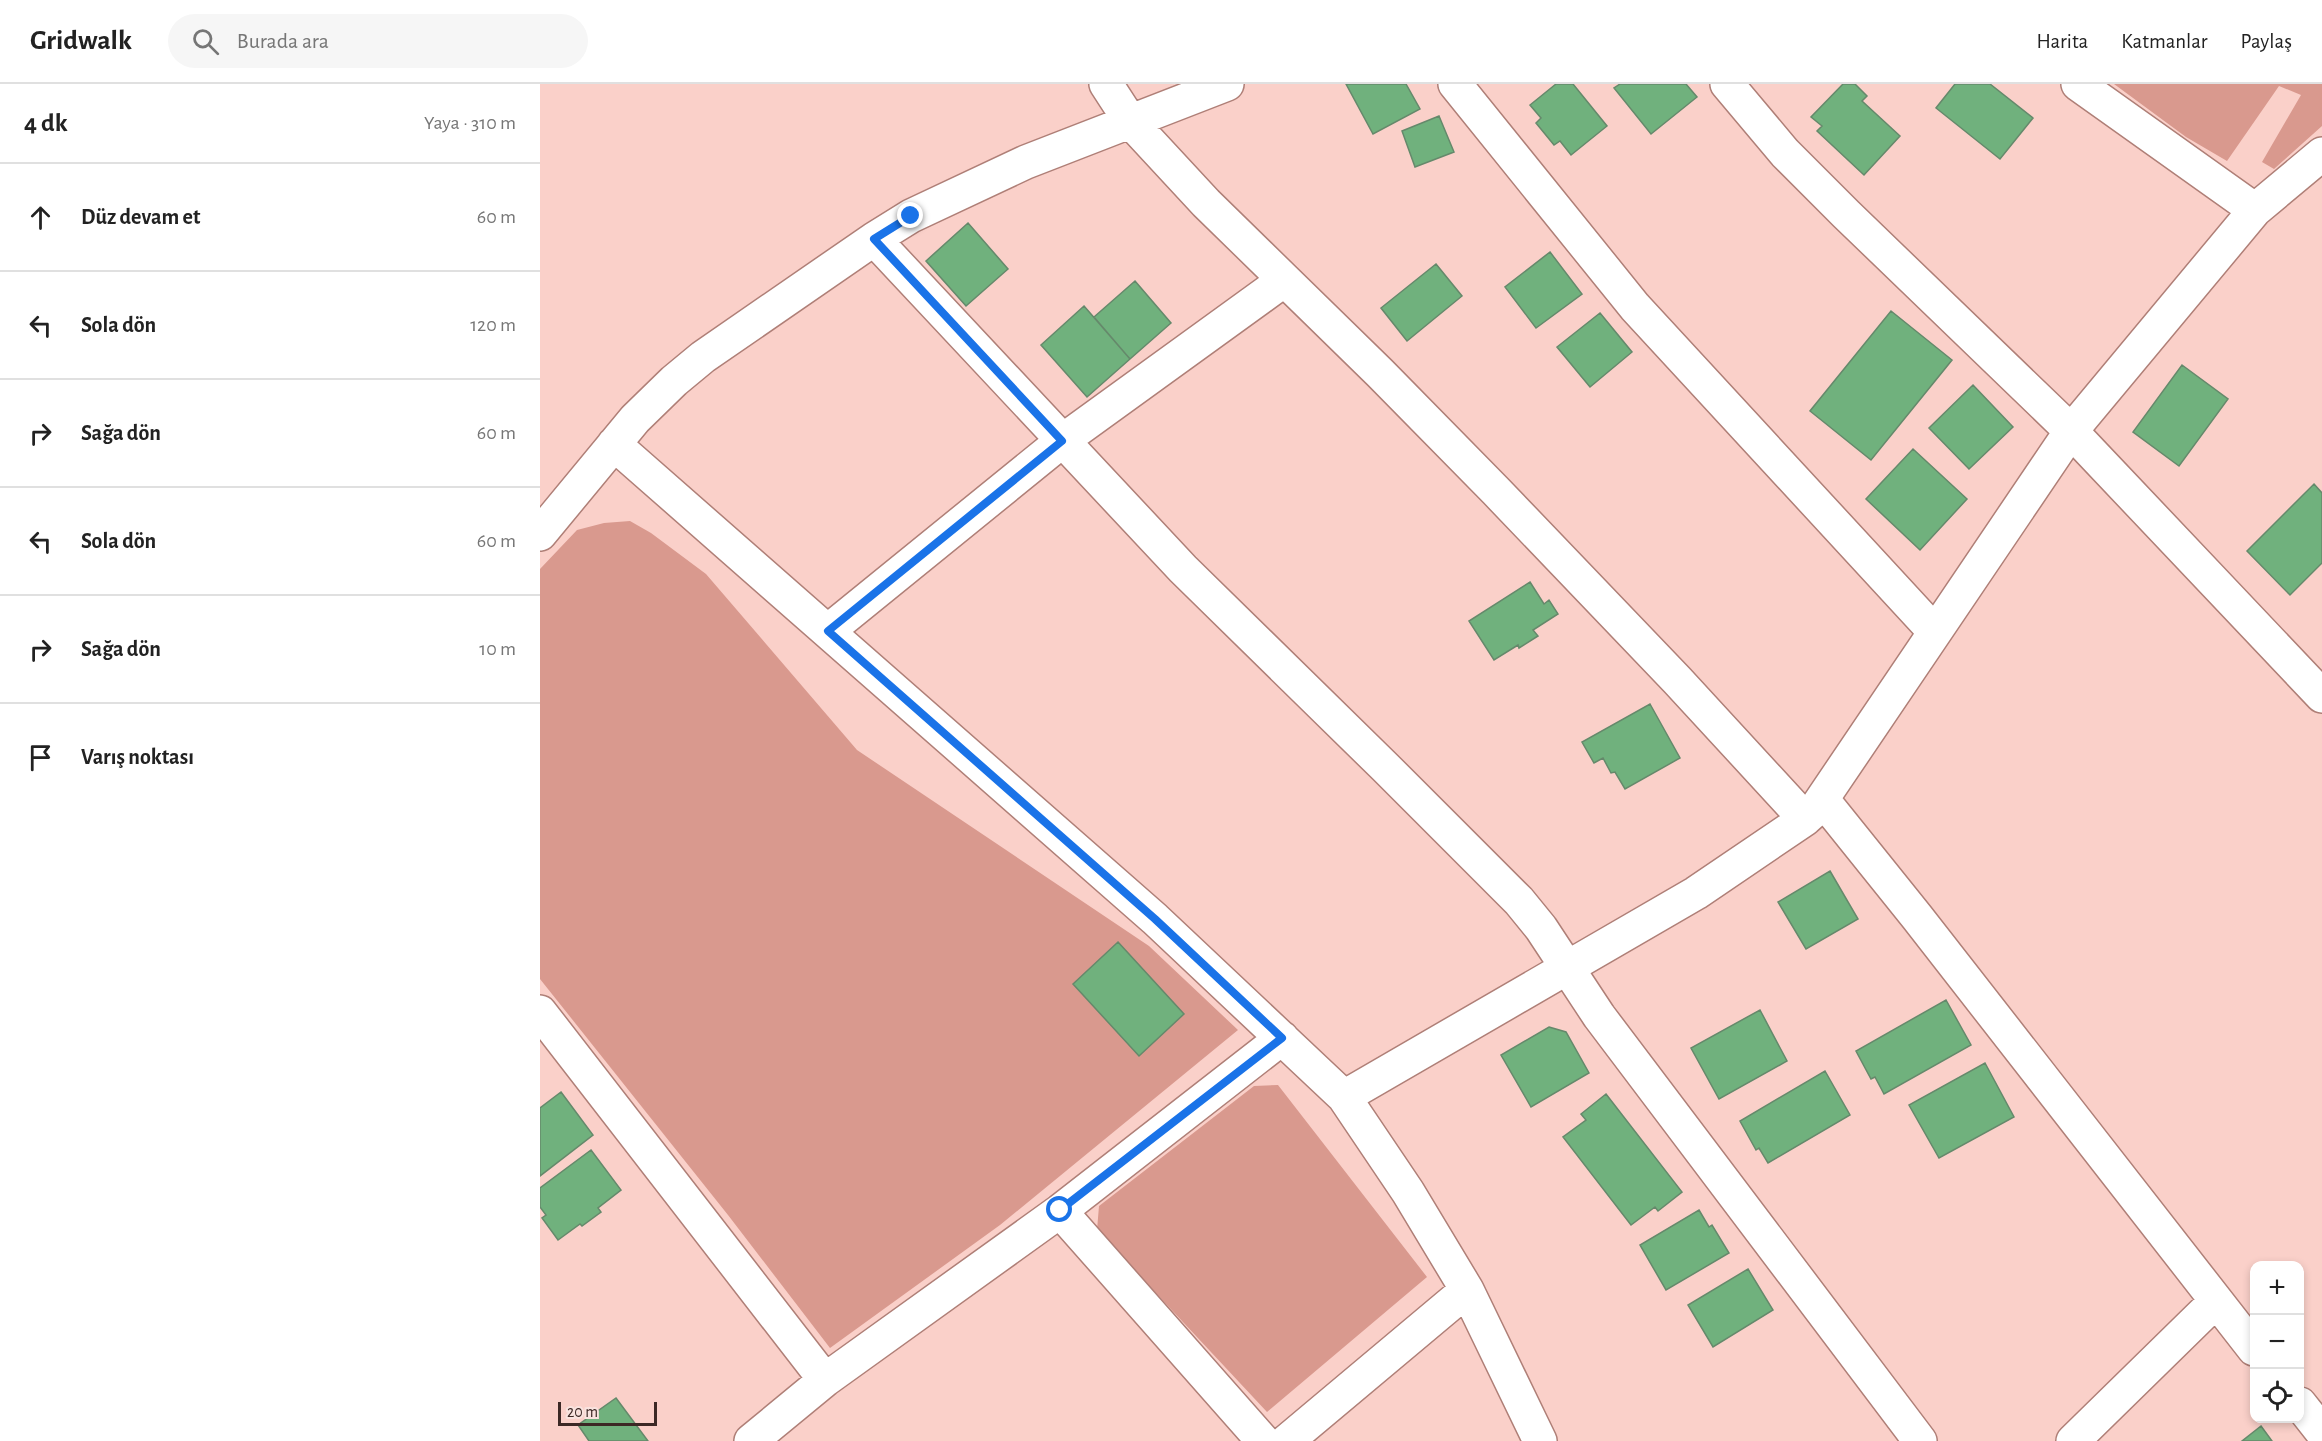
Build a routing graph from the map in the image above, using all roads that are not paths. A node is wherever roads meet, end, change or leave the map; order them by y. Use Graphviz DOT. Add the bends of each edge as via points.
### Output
graph roads {
  1 [pos="1106,84"];
  2 [pos="1227,84"];
  3 [pos="1455,84"];
  4 [pos="1727,84"];
  5 [pos="2078,84"];
  6 [pos="1130,121"];
  7 [pos="2322,154"];
  8 [pos="2255,210"];
  9 [pos="874,239"];
  10 [pos="1283,280"];
  11 [pos="2071,431"];
  12 [pos="1062,441"];
  13 [pos="614,444"];
  14 [pos="540,534"];
  15 [pos="828,631"];
  16 [pos="1934,631"];
  17 [pos="2322,696"];
  18 [pos="1814,810"];
  19 [pos="1567,967"];
  20 [pos="540,1012"];
  21 [pos="1282,1038"];
  22 [pos="1344,1097"];
  23 [pos="1060,1210"];
  24 [pos="1467,1290"];
  25 [pos="2217,1301"];
  26 [pos="2250,1343"];
  27 [pos="825,1380"];
  28 [pos="2304,1409"];
  29 [pos="2322,1432"];
  30 [pos="752,1441"];
  31 [pos="1263,1441"];
  32 [pos="1287,1441"];
  33 [pos="1540,1441"];
  34 [pos="1920,1441"];
  35 [pos="2073,1441"];
  1 -- 6 [label="street"];
  2 -- 6 [label="street"];
  3 -- 16 [label="street" via="1635,307"];
  4 -- 11 [label="street" via="1785,153"];
  5 -- 8 [label="street"];
  6 -- 9 [label="street" via="956,193"];
  6 -- 10 [label="street"];
  7 -- 8 [label="street"];
  8 -- 11 [label="street"];
  9 -- 12 [label="street"];
  9 -- 13 [label="street" via="681,375"];
  10 -- 12 [label="street"];
  10 -- 18 [label="street" via="1380,373 1677,680"];
  11 -- 16 [label="street"];
  11 -- 17 [label="street"];
  12 -- 15 [label="street"];
  12 -- 19 [label="street" via="1183,569 1519,901"];
  13 -- 14 [label="street"];
  13 -- 15 [label="street"];
  15 -- 21 [label="street" via="1155,919"];
  16 -- 18 [label="street"];
  18 -- 19 [label="street" via="1696,893"];
  18 -- 25 [label="street" via="1924,926"];
  19 -- 22 [label="street"];
  19 -- 34 [label="street" via="1599,1016"];
  20 -- 27 [label="street"];
  21 -- 22 [label="street"];
  21 -- 23 [label="street"];
  22 -- 24 [label="street"];
  23 -- 27 [label="street"];
  23 -- 31 [label="street"];
  24 -- 32 [label="street"];
  24 -- 33 [label="street"];
  25 -- 26 [label="street"];
  25 -- 35 [label="street"];
  27 -- 30 [label="street"];
  28 -- 29 [label="street"];
}
